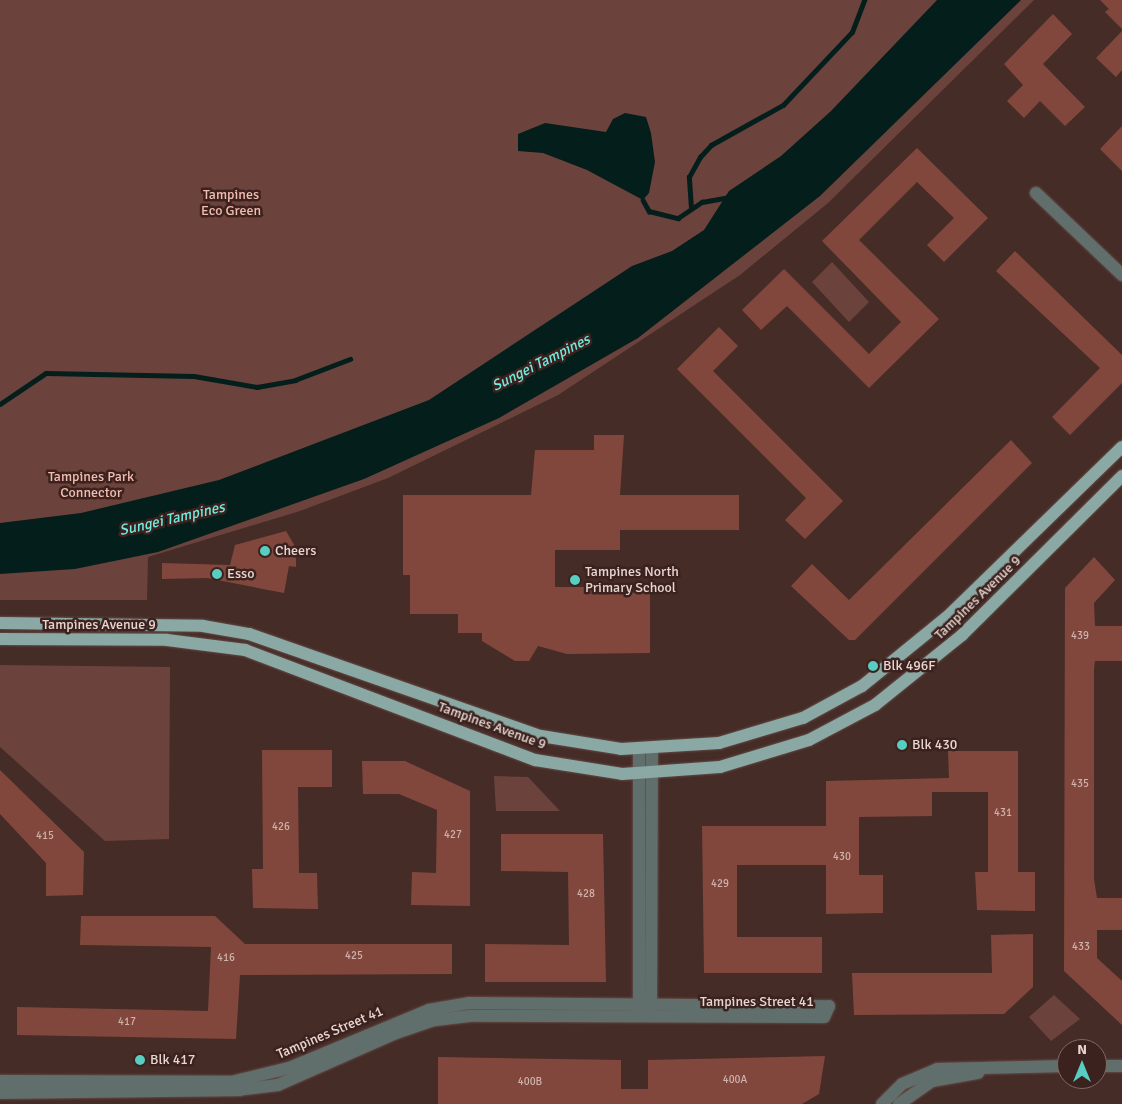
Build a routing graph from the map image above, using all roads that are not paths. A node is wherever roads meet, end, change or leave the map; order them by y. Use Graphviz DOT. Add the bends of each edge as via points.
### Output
graph roads {
  1 [pos="1036,193"];
  2 [pos="1122,275"];
  3 [pos="1122,447"];
  4 [pos="1122,476"];
  5 [pos="0,622"];
  6 [pos="0,639"];
  7 [pos="646,749"];
  8 [pos="646,774"];
  9 [pos="645,1011"];
  10 [pos="395,1028"];
  11 [pos="1057,1066"];
  12 [pos="1107,1066"];
  13 [pos="1122,1066"];
  14 [pos="1057,1072"];
  15 [pos="1107,1073"];
  16 [pos="1122,1073"];
  17 [pos="0,1082"];
  18 [pos="0,1093"];
  19 [pos="882,1104"];
  20 [pos="899,1104"];
  1 -- 2 [label="street"];
  3 -- 7 [label="main road, Tampines Avenue 9" via="947,617 862,686 803,718 772,728 719,743"];
  4 -- 8 [label="main road, Tampines Avenue 9" via="962,635 875,705 841,727 777,751 720,767"];
  5 -- 7 [label="main road, Tampines Avenue 9" via="203,626 249,634 541,736 598,747"];
  6 -- 8 [label="main road, Tampines Avenue 9" via="167,640 245,650 535,760 596,772"];
  7 -- 8 [label="street"];
  8 -- 9 [label="street"];
  9 -- 9 [label="street, Tampines Street 41" via="828,1006 824,1017"];
  9 -- 10 [label="street, Tampines Street 41" via="468,1016"];
  10 -- 17 [label="street, Tampines Street 41" via="289,1068 231,1082"];
  10 -- 18 [label="street, Tampines Street 41" via="319,1070 269,1086 240,1090"];
  11 -- 19 [label="street" via="937,1069 902,1084"];
  12 -- 13 [label="street"];
  14 -- 20 [label="street" via="946,1076 914,1090"];
  15 -- 16 [label="street"];
}
